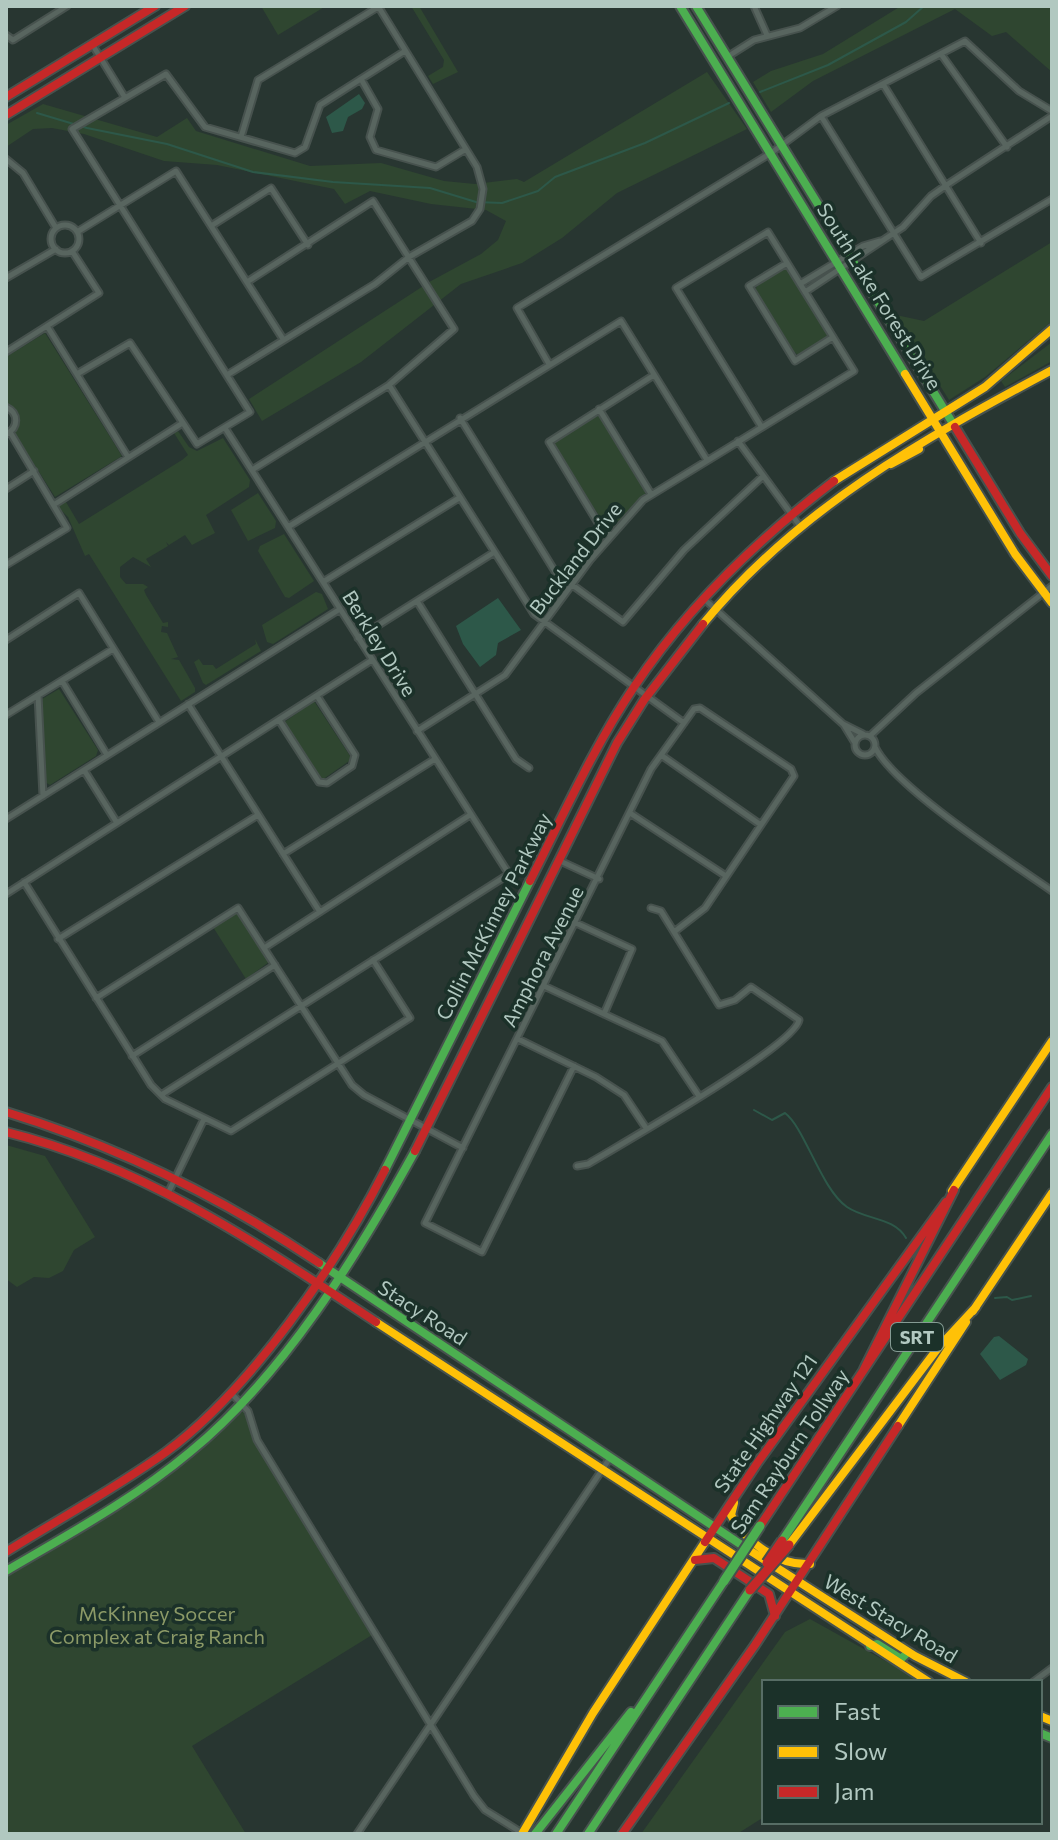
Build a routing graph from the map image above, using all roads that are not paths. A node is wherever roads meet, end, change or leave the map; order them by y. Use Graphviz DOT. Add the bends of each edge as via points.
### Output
graph roads {
  1 [pos="67,6"];
  2 [pos="155,6"];
  3 [pos="185,6"];
  4 [pos="378,6"];
  5 [pos="680,6"];
  6 [pos="696,6"];
  7 [pos="754,6"];
  8 [pos="837,6"];
  9 [pos="767,35"];
  10 [pos="8,37"];
  11 [pos="92,44"];
  12 [pos="405,51"];
  13 [pos="941,54"];
  14 [pos="727,57"];
  15 [pos="101,58"];
  16 [pos="716,64"];
  17 [pos="361,79"];
  18 [pos="883,84"];
  19 [pos="124,96"];
  20 [pos="6,97"];
  21 [pos="1052,113"];
  22 [pos="6,115"];
  23 [pos="821,116"];
  24 [pos="241,137"];
  25 [pos="782,146"];
  26 [pos="1007,147"];
  27 [pos="466,149"];
  28 [pos="771,153"];
  29 [pos="8,159"];
  30 [pos="946,186"];
  31 [pos="1052,199"];
  32 [pos="120,206"];
  33 [pos="211,226"];
  34 [pos="56,228"];
  35 [pos="77,232"];
  36 [pos="892,233"];
  37 [pos="981,243"];
  38 [pos="308,245"];
  39 [pos="56,249"];
  40 [pos="72,251"];
  41 [pos="409,257"];
  42 [pos="851,258"];
  43 [pos="787,263"];
  44 [pos="840,264"];
  45 [pos="6,278"];
  46 [pos="247,282"];
  47 [pos="800,284"];
  48 [pos="805,292"];
  49 [pos="47,326"];
  50 [pos="1052,329"];
  51 [pos="833,337"];
  52 [pos="283,339"];
  53 [pos="6,352"];
  54 [pos="549,364"];
  55 [pos="1052,370"];
  56 [pos="77,374"];
  57 [pos="227,375"];
  58 [pos="654,375"];
  59 [pos="389,385"];
  60 [pos="6,407"];
  61 [pos="599,409"];
  62 [pos="944,410"];
  63 [pos="933,417"];
  64 [pos="460,418"];
  65 [pos="181,424"];
  66 [pos="952,424"];
  67 [pos="761,426"];
  68 [pos="225,428"];
  69 [pos="942,432"];
  70 [pos="8,433"];
  71 [pos="738,441"];
  72 [pos="425,442"];
  73 [pos="128,457"];
  74 [pos="707,460"];
  75 [pos="252,470"];
  76 [pos="34,471"];
  77 [pos="762,477"];
  78 [pos="6,489"];
  79 [pos="651,494"];
  80 [pos="459,498"];
  81 [pos="55,504"];
  82 [pos="791,514"];
  83 [pos="800,526"];
  84 [pos="288,527"];
  85 [pos="610,535"];
  86 [pos="493,553"];
  87 [pos="6,565"];
  88 [pos="1052,576"];
  89 [pos="323,582"];
  90 [pos="570,585"];
  91 [pos="1048,590"];
  92 [pos="703,598"];
  93 [pos="417,601"];
  94 [pos="1052,603"];
  95 [pos="714,608"];
  96 [pos="340,609"];
  97 [pos="544,623"];
  98 [pos="358,638"];
  99 [pos="6,640"];
  100 [pos="113,649"];
  101 [pos="372,660"];
  102 [pos="62,681"];
  103 [pos="634,687"];
  104 [pos="645,694"];
  105 [pos="38,695"];
  106 [pos="475,695"];
  107 [pos="317,696"];
  108 [pos="188,704"];
  109 [pos="6,715"];
  110 [pos="279,720"];
  111 [pos="159,723"];
  112 [pos="684,723"];
  113 [pos="843,724"];
  114 [pos="417,731"];
  115 [pos="863,734"];
  116 [pos="871,735"];
  117 [pos="855,743"];
  118 [pos="875,747"];
  119 [pos="107,755"];
  120 [pos="661,755"];
  121 [pos="868,755"];
  122 [pos="221,756"];
  123 [pos="435,759"];
  124 [pos="888,765"];
  125 [pos="529,768"];
  126 [pos="84,770"];
  127 [pos="43,796"];
  128 [pos="630,813"];
  129 [pos="258,815"];
  130 [pos="470,815"];
  131 [pos="6,819"];
  132 [pos="117,823"];
  133 [pos="761,825"];
  134 [pos="283,854"];
  135 [pos="558,860"];
  136 [pos="726,876"];
  137 [pos="599,879"];
  138 [pos="24,882"];
  139 [pos="1052,891"];
  140 [pos="6,894"];
  141 [pos="651,908"];
  142 [pos="320,912"];
  143 [pos="576,923"];
  144 [pos="674,932"];
  145 [pos="58,939"];
  146 [pos="264,948"];
  147 [pos="373,960"];
  148 [pos="275,965"];
  149 [pos="544,986"];
  150 [pos="96,998"];
  151 [pos="301,1007"];
  152 [pos="604,1014"];
  153 [pos="518,1039"];
  154 [pos="1052,1041"];
  155 [pos="132,1056"];
  156 [pos="337,1064"];
  157 [pos="574,1066"];
  158 [pos="1052,1087"];
  159 [pos="161,1095"];
  160 [pos="699,1096"];
  161 [pos="6,1112"];
  162 [pos="204,1119"];
  163 [pos="411,1120"];
  164 [pos="41,1122"];
  165 [pos="426,1128"];
  166 [pos="646,1128"];
  167 [pos="6,1132"];
  168 [pos="1052,1134"];
  169 [pos="37,1138"];
  170 [pos="463,1148"];
  171 [pos="577,1166"];
  172 [pos="177,1175"];
  173 [pos="954,1190"];
  174 [pos="169,1191"];
  175 [pos="1052,1193"];
  176 [pos="325,1268"];
  177 [pos="338,1277"];
  178 [pos="316,1279"];
  179 [pos="330,1289"];
  180 [pos="976,1307"];
  181 [pos="481,1372"];
  182 [pos="864,1372"];
  183 [pos="472,1385"];
  184 [pos="231,1393"];
  185 [pos="242,1403"];
  186 [pos="610,1458"];
  187 [pos="602,1472"];
  188 [pos="735,1497"];
  189 [pos="95,1498"];
  190 [pos="103,1512"];
  191 [pos="715,1527"];
  192 [pos="706,1540"];
  193 [pos="786,1543"];
  194 [pos="6,1552"];
  195 [pos="691,1563"];
  196 [pos="812,1564"];
  197 [pos="6,1571"];
  198 [pos="798,1583"];
  199 [pos="790,1595"];
  200 [pos="775,1616"];
  201 [pos="870,1646"];
  202 [pos="908,1652"];
  203 [pos="1052,1668"];
  204 [pos="926,1680"];
  205 [pos="962,1680"];
  206 [pos="1036,1680"];
  207 [pos="654,1686"];
  208 [pos="430,1726"];
  209 [pos="357,1834"];
  210 [pos="522,1834"];
  211 [pos="535,1834"];
  212 [pos="556,1834"];
  213 [pos="588,1834"];
  214 [pos="622,1834"];
  1 -- 10 [label="street"];
  2 -- 11 [label="main road"];
  3 -- 15 [label="main road"];
  4 -- 12 [label="street"];
  4 -- 24 [label="street" via="258,80"];
  5 -- 16 [label="main road, South Lake Forest Drive"];
  6 -- 14 [label="main road, South Lake Forest Drive"];
  7 -- 9 [label="street"];
  8 -- 9 [label="street" via="800,28"];
  9 -- 14 [label="street"];
  11 -- 15 [label="street"];
  11 -- 20 [label="main road"];
  12 -- 17 [label="street"];
  12 -- 27 [label="street"];
  13 -- 18 [label="street"];
  13 -- 21 [label="street" via="965,41 1019,91"];
  13 -- 26 [label="street"];
  14 -- 16 [label="main road"];
  14 -- 25 [label="main road, South Lake Forest Drive"];
  15 -- 19 [label="street"];
  15 -- 22 [label="main road"];
  16 -- 28 [label="main road, South Lake Forest Drive"];
  17 -- 24 [label="street" via="320,105 302,151"];
  17 -- 27 [label="street" via="378,109 370,137 376,150 436,167"];
  18 -- 23 [label="street"];
  18 -- 30 [label="street"];
  19 -- 24 [label="street" via="166,74 199,123"];
  19 -- 32 [label="street" via="73,128"];
  21 -- 26 [label="street"];
  23 -- 25 [label="street"];
  23 -- 36 [label="street"];
  25 -- 28 [label="street"];
  25 -- 42 [label="main road, South Lake Forest Drive"];
  26 -- 30 [label="street"];
  27 -- 41 [label="street" via="480,173 480,209 472,221"];
  28 -- 44 [label="main road, South Lake Forest Drive"];
  28 -- 54 [label="street" via="517,308"];
  29 -- 34 [label="street" via="23,173"];
  30 -- 36 [label="street"];
  30 -- 37 [label="street"];
  31 -- 37 [label="street"];
  32 -- 33 [label="street" via="176,171"];
  32 -- 35 [label="street"];
  32 -- 57 [label="street"];
  33 -- 38 [label="street" via="271,188"];
  33 -- 46 [label="street"];
  34 -- 35 [label="street" via="68,225"];
  34 -- 39 [label="street" via="51,236"];
  35 -- 40 [label="street" via="78,245"];
  36 -- 37 [label="street" via="921,277"];
  36 -- 42 [label="street"];
  38 -- 41 [label="street" via="373,201"];
  38 -- 46 [label="street"];
  39 -- 40 [label="street"];
  39 -- 45 [label="street"];
  40 -- 49 [label="street" via="99,293"];
  41 -- 52 [label="street" via="375,284"];
  41 -- 59 [label="street" via="454,329"];
  42 -- 44 [label="street"];
  42 -- 62 [label="main road, South Lake Forest Drive"];
  43 -- 47 [label="street"];
  43 -- 51 [label="street" via="749,286 795,361"];
  43 -- 67 [label="street" via="768,232 676,288"];
  44 -- 47 [label="street"];
  44 -- 48 [label="street"];
  44 -- 63 [label="main road, South Lake Forest Drive"];
  46 -- 52 [label="street"];
  47 -- 48 [label="street"];
  48 -- 51 [label="street"];
  49 -- 53 [label="street"];
  49 -- 56 [label="street"];
  50 -- 62 [label="main road, Collin McKinney Parkway" via="985,387"];
  51 -- 67 [label="street, Buckland Drive" via="854,371"];
  52 -- 57 [label="street"];
  54 -- 58 [label="street" via="621,321"];
  54 -- 64 [label="street"];
  55 -- 66 [label="main road, Collin McKinney Parkway"];
  56 -- 65 [label="street" via="130,343"];
  56 -- 73 [label="street"];
  57 -- 68 [label="street" via="250,412"];
  58 -- 61 [label="street"];
  58 -- 74 [label="street"];
  59 -- 72 [label="street"];
  59 -- 75 [label="street"];
  60 -- 70 [label="street" via="17,421"];
  61 -- 79 [label="street"];
  61 -- 85 [label="street" via="549,442"];
  62 -- 63 [label="main road, Collin McKinney Parkway"];
  62 -- 66 [label="main road, South Lake Forest Drive"];
  63 -- 69 [label="main road, South Lake Forest Drive"];
  63 -- 82 [label="main road, Collin McKinney Parkway" via="841,475"];
  64 -- 72 [label="street"];
  64 -- 90 [label="street" via="556,573"];
  65 -- 68 [label="street" via="197,444"];
  65 -- 73 [label="street"];
  66 -- 69 [label="main road, Collin McKinney Parkway"];
  66 -- 88 [label="main road, South Lake Forest Drive"];
  67 -- 71 [label="street, Buckland Drive"];
  68 -- 75 [label="street, Berkley Drive"];
  69 -- 83 [label="main road, Collin McKinney Parkway" via="871,473"];
  69 -- 91 [label="main road, South Lake Forest Drive" via="1015,554"];
  70 -- 76 [label="street"];
  71 -- 74 [label="street, Buckland Drive"];
  71 -- 77 [label="street"];
  72 -- 80 [label="street"];
  72 -- 84 [label="street"];
  73 -- 81 [label="street"];
  74 -- 79 [label="street, Buckland Drive"];
  75 -- 84 [label="street, Berkley Drive"];
  76 -- 78 [label="street"];
  76 -- 81 [label="street"];
  77 -- 82 [label="street"];
  77 -- 90 [label="street" via="684,550 623,622"];
  79 -- 85 [label="street, Buckland Drive"];
  80 -- 86 [label="street"];
  80 -- 89 [label="street"];
  81 -- 87 [label="street" via="67,528"];
  82 -- 83 [label="street"];
  82 -- 92 [label="main road, Collin McKinney Parkway"];
  83 -- 95 [label="main road, Collin McKinney Parkway"];
  84 -- 89 [label="street, Berkley Drive"];
  85 -- 90 [label="street, Buckland Drive"];
  86 -- 93 [label="street"];
  86 -- 97 [label="street" via="523,601"];
  89 -- 96 [label="street, Berkley Drive"];
  90 -- 97 [label="street, Buckland Drive"];
  91 -- 94 [label="main road, South Lake Forest Drive"];
  91 -- 116 [label="street"];
  92 -- 95 [label="street"];
  92 -- 103 [label="main road, Collin McKinney Parkway"];
  93 -- 98 [label="street"];
  93 -- 106 [label="street"];
  95 -- 104 [label="main road, Collin McKinney Parkway"];
  95 -- 113 [label="street"];
  96 -- 98 [label="street, Berkley Drive"];
  96 -- 108 [label="street"];
  97 -- 103 [label="street"];
  97 -- 106 [label="street, Buckland Drive" via="505,675"];
  98 -- 101 [label="street, Berkley Drive"];
  99 -- 100 [label="street" via="79,593"];
  100 -- 102 [label="street"];
  100 -- 111 [label="street"];
  101 -- 107 [label="street"];
  101 -- 114 [label="street, Berkley Drive"];
  102 -- 105 [label="street"];
  102 -- 119 [label="street"];
  103 -- 104 [label="street"];
  103 -- 163 [label="main road, Collin McKinney Parkway" via="582,776"];
  104 -- 112 [label="street"];
  104 -- 135 [label="main road, Collin McKinney Parkway"];
  105 -- 109 [label="street"];
  105 -- 127 [label="street"];
  106 -- 114 [label="street, Buckland Drive"];
  106 -- 125 [label="street" via="516,759"];
  107 -- 110 [label="street"];
  107 -- 110 [label="street" via="355,755 352,766 327,783 319,782"];
  108 -- 111 [label="street"];
  108 -- 122 [label="street"];
  110 -- 122 [label="street"];
  111 -- 119 [label="street"];
  112 -- 120 [label="street, Amphora Avenue"];
  112 -- 133 [label="street, Amphora Avenue" via="694,709 706,710 794,772"];
  113 -- 115 [label="street"];
  113 -- 117 [label="street"];
  114 -- 123 [label="street, Berkley Drive"];
  115 -- 116 [label="street"];
  115 -- 117 [label="street"];
  116 -- 118 [label="street"];
  117 -- 121 [label="street" via="858,752"];
  118 -- 121 [label="street"];
  118 -- 124 [label="street"];
  119 -- 126 [label="street"];
  120 -- 128 [label="street, Amphora Avenue"];
  120 -- 133 [label="street"];
  121 -- 124 [label="street"];
  122 -- 129 [label="street"];
  122 -- 132 [label="street"];
  123 -- 130 [label="street, Berkley Drive"];
  123 -- 134 [label="street"];
  124 -- 139 [label="street" via="950,818"];
  126 -- 127 [label="street"];
  126 -- 132 [label="street"];
  127 -- 131 [label="street"];
  128 -- 136 [label="street"];
  128 -- 137 [label="street, Amphora Avenue"];
  129 -- 134 [label="street"];
  129 -- 145 [label="street"];
  130 -- 142 [label="street"];
  130 -- 147 [label="street, Berkley Drive" via="509,874"];
  132 -- 138 [label="street"];
  133 -- 136 [label="street"];
  134 -- 142 [label="street"];
  135 -- 137 [label="street"];
  135 -- 165 [label="main road, Collin McKinney Parkway"];
  136 -- 144 [label="street" via="705,908"];
  137 -- 143 [label="street, Amphora Avenue"];
  138 -- 140 [label="street"];
  138 -- 145 [label="street"];
  141 -- 144 [label="street" via="661,911"];
  142 -- 146 [label="street"];
  143 -- 149 [label="street, Amphora Avenue"];
  143 -- 152 [label="street" via="632,949"];
  144 -- 160 [label="street" via="719,1005 751,987 799,1020 785,1041"];
  145 -- 150 [label="street"];
  146 -- 148 [label="street"];
  146 -- 150 [label="street" via="238,908"];
  147 -- 151 [label="street"];
  147 -- 156 [label="street" via="410,1018"];
  148 -- 151 [label="street"];
  148 -- 155 [label="street"];
  149 -- 152 [label="street"];
  149 -- 153 [label="street, Amphora Avenue"];
  150 -- 155 [label="street"];
  151 -- 156 [label="street"];
  151 -- 159 [label="street"];
  152 -- 160 [label="street" via="662,1041"];
  153 -- 157 [label="street"];
  153 -- 170 [label="street, Amphora Avenue"];
  154 -- 173 [label="main road, State Highway 121"];
  155 -- 159 [label="street"];
  156 -- 162 [label="street" via="231,1131"];
  156 -- 163 [label="street" via="364,1095"];
  157 -- 166 [label="street" via="624,1095"];
  157 -- 170 [label="street, Amphora Avenue" via="482,1252 425,1223"];
  158 -- 182 [label="main road, Sam Rayburn Tollway / SRT"];
  159 -- 162 [label="street"];
  160 -- 166 [label="street"];
  161 -- 164 [label="main road, Stacy Road"];
  162 -- 172 [label="street"];
  163 -- 165 [label="street"];
  163 -- 176 [label="main road, Collin McKinney Parkway"];
  164 -- 169 [label="main road"];
  164 -- 172 [label="main road, Stacy Road"];
  165 -- 170 [label="street"];
  165 -- 177 [label="main road, Collin McKinney Parkway"];
  166 -- 171 [label="street"];
  167 -- 169 [label="main road, Stacy Road"];
  168 -- 193 [label="main road, SRT"];
  169 -- 174 [label="main road, Stacy Road"];
  172 -- 174 [label="street"];
  172 -- 176 [label="main road, Stacy Road"];
  173 -- 182 [label="main road"];
  173 -- 188 [label="main road, State Highway 121"];
  174 -- 178 [label="main road, Stacy Road"];
  175 -- 180 [label="main road"];
  176 -- 177 [label="main road, Stacy Road"];
  176 -- 178 [label="main road, Collin McKinney Parkway"];
  177 -- 179 [label="main road, Collin McKinney Parkway"];
  177 -- 181 [label="main road, Stacy Road"];
  178 -- 179 [label="main road, Stacy Road"];
  178 -- 184 [label="main road, Collin McKinney Parkway"];
  179 -- 183 [label="main road, Stacy Road"];
  179 -- 185 [label="main road, Collin McKinney Parkway"];
  180 -- 193 [label="main road"];
  180 -- 196 [label="main road"];
  181 -- 183 [label="main road"];
  181 -- 186 [label="main road, Stacy Road"];
  182 -- 207 [label="main road, Sam Rayburn Tollway / SRT, bridge"];
  183 -- 187 [label="main road, Stacy Road"];
  184 -- 185 [label="street"];
  184 -- 189 [label="main road, Collin McKinney Parkway" via="167,1451"];
  185 -- 190 [label="main road, Collin McKinney Parkway" via="183,1458"];
  185 -- 208 [label="street" via="257,1440"];
  186 -- 187 [label="street"];
  186 -- 191 [label="main road, Stacy Road"];
  187 -- 192 [label="main road, Stacy Road"];
  187 -- 208 [label="street"];
  188 -- 191 [label="main road, State Highway 121"];
  188 -- 196 [label="main road" via="731,1515 743,1533 793,1565"];
  189 -- 190 [label="main road"];
  189 -- 194 [label="main road, Collin McKinney Parkway"];
  190 -- 197 [label="main road, Collin McKinney Parkway"];
  191 -- 192 [label="main road, State Highway 121"];
  191 -- 198 [label="main road, Stacy Road"];
  192 -- 195 [label="main road, State Highway 121"];
  192 -- 199 [label="main road, Stacy Road"];
  193 -- 213 [label="main road, SRT, bridge"];
  195 -- 200 [label="main road" via="714,1558 769,1594"];
  195 -- 210 [label="main road, State Highway 121"];
  196 -- 198 [label="main road"];
  198 -- 199 [label="main road"];
  198 -- 202 [label="main road, West Stacy Road"];
  199 -- 200 [label="main road"];
  199 -- 201 [label="main road, West Stacy Road"];
  200 -- 214 [label="main road"];
  201 -- 202 [label="main road" via="877,1644 901,1659"];
  201 -- 204 [label="main road, West Stacy Road"];
  202 -- 205 [label="main road, West Stacy Road"];
  203 -- 206 [label="street"];
  207 -- 211 [label="main road"];
  207 -- 212 [label="main road, Sam Rayburn Tollway / SRT"];
  208 -- 209 [label="street"];
  208 -- 210 [label="street" via="480,1803"];
}
